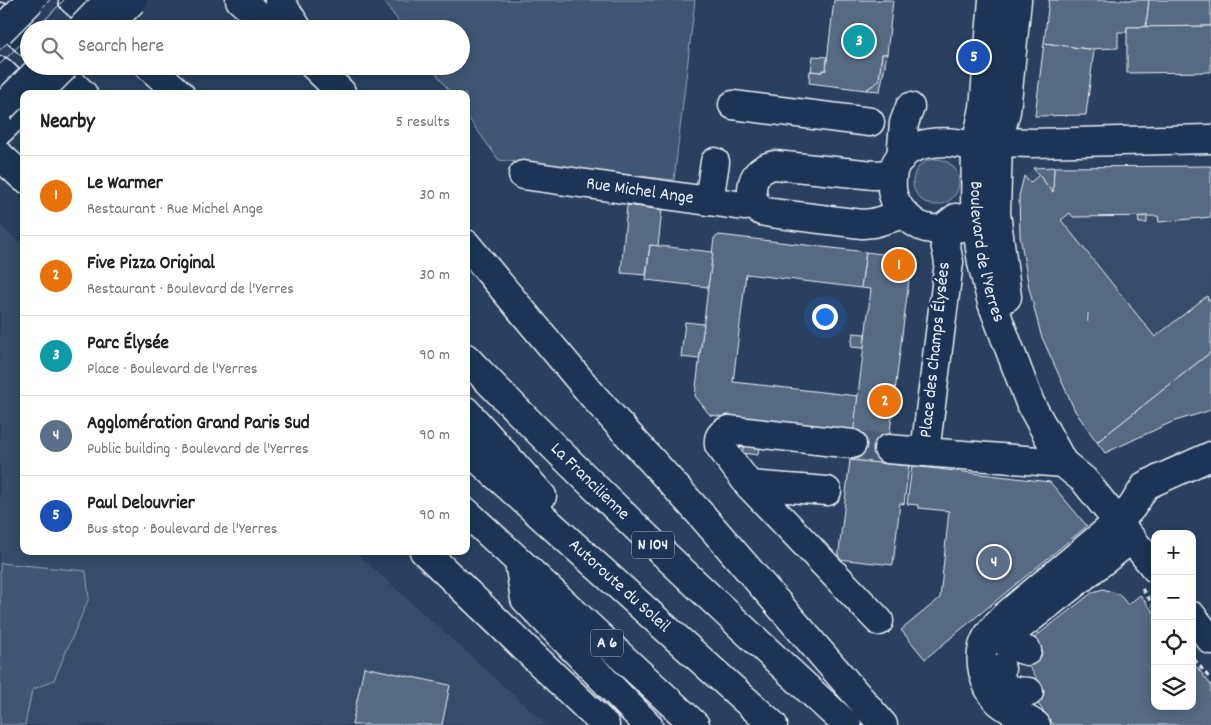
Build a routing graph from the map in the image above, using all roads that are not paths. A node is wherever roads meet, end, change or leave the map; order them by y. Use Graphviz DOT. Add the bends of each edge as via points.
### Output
graph roads {
  1 [pos="31,0"];
  2 [pos="66,0"];
  3 [pos="72,0"];
  4 [pos="110,0"];
  5 [pos="133,0"];
  6 [pos="240,0"];
  7 [pos="279,0"];
  8 [pos="993,0"];
  9 [pos="1017,0"];
  10 [pos="0,16"];
  11 [pos="85,20"];
  12 [pos="90,20"];
  13 [pos="95,20"];
  14 [pos="114,20"];
  15 [pos="263,20"];
  16 [pos="292,20"];
  17 [pos="0,31"];
  18 [pos="20,35"];
  19 [pos="0,71"];
  20 [pos="34,75"];
  21 [pos="56,75"];
  22 [pos="62,75"];
  23 [pos="139,75"];
  24 [pos="159,75"];
  25 [pos="323,75"];
  26 [pos="330,75"];
  27 [pos="20,90"];
  28 [pos="41,90"];
  29 [pos="78,90"];
  30 [pos="153,90"];
  31 [pos="176,90"];
  32 [pos="339,90"];
  33 [pos="340,90"];
  34 [pos="733,105"];
  35 [pos="0,109"];
  36 [pos="20,111"];
  37 [pos="870,122"];
  38 [pos="0,130"];
  39 [pos="1211,139"];
  40 [pos="930,142"];
  41 [pos="987,144"];
  42 [pos="0,156"];
  43 [pos="715,162"];
  44 [pos="897,166"];
  45 [pos="20,174"];
  46 [pos="0,175"];
  47 [pos="523,175"];
  48 [pos="20,192"];
  49 [pos="709,201"];
  50 [pos="756,205"];
  51 [pos="904,214"];
  52 [pos="984,214"];
  53 [pos="942,229"];
  54 [pos="470,249"];
  55 [pos="470,362"];
  56 [pos="470,415"];
  57 [pos="852,444"];
  58 [pos="888,449"];
  59 [pos="470,452"];
  60 [pos="925,452"];
  61 [pos="1211,456"];
  62 [pos="1074,472"];
  63 [pos="749,484"];
  64 [pos="827,491"];
  65 [pos="470,516"];
  66 [pos="1125,530"];
  67 [pos="428,555"];
  68 [pos="519,562"];
  69 [pos="1151,563"];
  70 [pos="630,594"];
  71 [pos="1195,620"];
  72 [pos="879,621"];
  73 [pos="1211,640"];
  74 [pos="1029,692"];
  75 [pos="605,725"];
  76 [pos="648,725"];
  77 [pos="695,725"];
  78 [pos="773,725"];
  79 [pos="847,725"];
  80 [pos="883,725"];
  81 [pos="1036,725"];
  1 -- 17 [label="main road, bridge"];
  2 -- 11 [label="main road"];
  3 -- 13 [label="main road"];
  4 -- 12 [label="main road, bridge"];
  5 -- 14 [label="main road, bridge"];
  6 -- 15 [label="main road"];
  7 -- 16 [label="main road"];
  8 -- 41 [label="main road, Boulevard de l'Yerres" via="985,99"];
  9 -- 41 [label="main road, Boulevard de l'Yerres" via="1006,112"];
  10 -- 18 [label="main road"];
  19 -- 27 [label="main road"];
  20 -- 35 [label="main road, bridge"];
  21 -- 28 [label="main road, bridge"];
  22 -- 29 [label="main road"];
  23 -- 30 [label="main road"];
  24 -- 31 [label="main road"];
  25 -- 32 [label="main road"];
  26 -- 33 [label="main road"];
  34 -- 37 [label="main road"];
  36 -- 38 [label="main road"];
  39 -- 41 [label="main road"];
  40 -- 41 [label="main road"];
  40 -- 44 [label="main road" via="908,150"];
  40 -- 44 [label="main road" via="910,107"];
  41 -- 52 [label="main road, Boulevard de l'Yerres"];
  42 -- 45 [label="main road"];
  43 -- 49 [label="main road"];
  44 -- 50 [label="main road" via="874,175 775,164 754,176 752,196"];
  44 -- 51 [label="main road" via="891,190"];
  46 -- 48 [label="main road"];
  47 -- 49 [label="main road, Rue Michel Ange"];
  49 -- 50 [label="main road, Rue Michel Ange"];
  50 -- 51 [label="main road, Rue Michel Ange" via="761,211 771,214 862,224"];
  51 -- 53 [label="main road" via="925,228"];
  52 -- 53 [label="main road" via="952,220"];
  52 -- 62 [label="main road, Boulevard de l'Yerres" via="992,304 1030,403"];
  52 -- 62 [label="main road, Boulevard de l'Yerres" via="1000,300 1046,397 1078,454"];
  53 -- 60 [label="main road, Place des Champs Élysées" via="949,262"];
  54 -- 80 [label="main road" via="594,397"];
  55 -- 79 [label="main road, La Francilienne / N 104" via="572,467"];
  56 -- 70 [label="main road"];
  57 -- 63 [label="main road" via="729,430 722,432 718,438 719,445"];
  58 -- 60 [label="main road"];
  59 -- 70 [label="main road, Autoroute du Soleil"];
  60 -- 62 [label="main road, Place des Champs Élysées"];
  61 -- 66 [label="main road" via="1146,485 1132,507"];
  62 -- 66 [label="main road, Boulevard de l'Yerres"];
  63 -- 64 [label="main road"];
  63 -- 72 [label="main road"];
  65 -- 68 [label="main road, A 6"];
  66 -- 69 [label="main road, Boulevard de l'Yerres"];
  66 -- 74 [label="main road" via="1009,635 1016,646 999,678 1013,691"];
  66 -- 81 [label="main road" via="1004,617 985,641 982,662 986,682 997,700"];
  67 -- 75 [label="main road"];
  68 -- 76 [label="main road" via="525,599"];
  68 -- 77 [label="main road, A 6"];
  70 -- 78 [label="main road, Autoroute du Soleil"];
  71 -- 73 [label="main road"];
}
